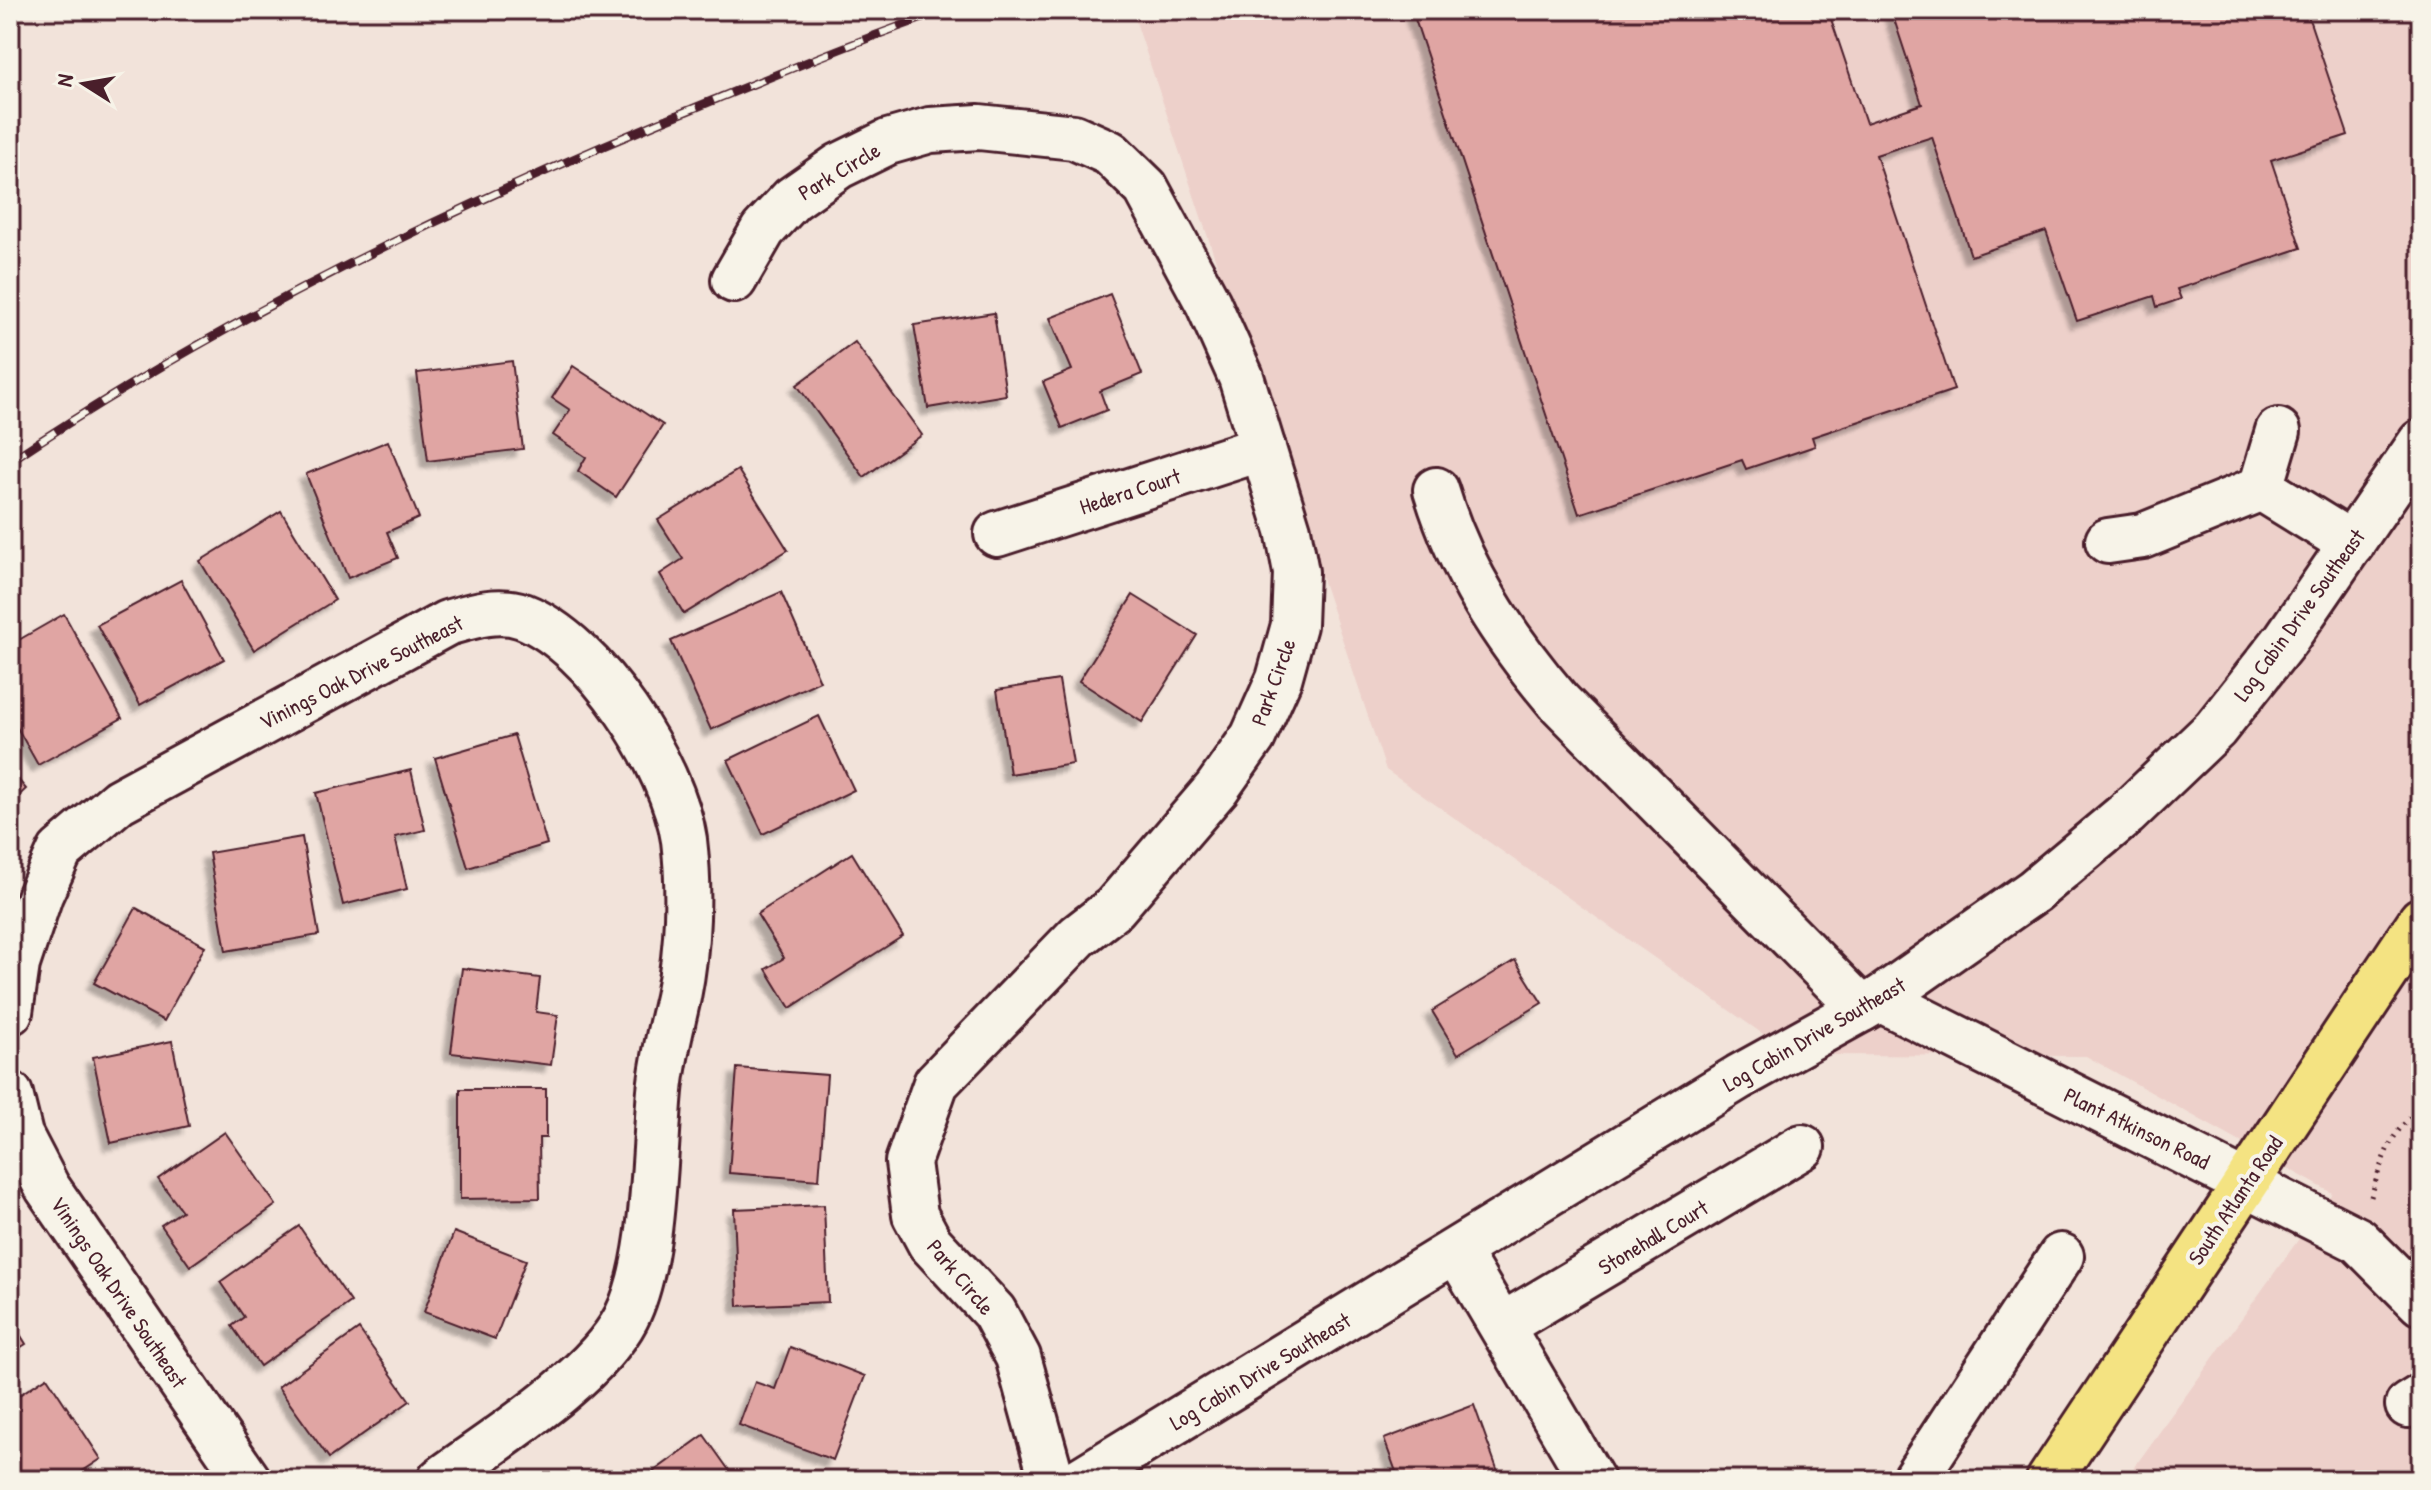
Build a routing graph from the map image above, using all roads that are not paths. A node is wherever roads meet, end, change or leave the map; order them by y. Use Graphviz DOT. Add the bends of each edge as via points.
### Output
graph roads {
  1 [pos="734,280"];
  2 [pos="2278,431"];
  3 [pos="2421,442"];
  4 [pos="1263,448"];
  5 [pos="2261,488"];
  6 [pos="1436,490"];
  7 [pos="997,534"];
  8 [pos="2108,541"];
  9 [pos="2352,544"];
  10 [pos="2421,920"];
  11 [pos="1871,1004"];
  12 [pos="10,1012"];
  13 [pos="10,1094"];
  14 [pos="1802,1147"];
  15 [pos="2247,1183"];
  16 [pos="1457,1251"];
  17 [pos="2061,1256"];
  18 [pos="2421,1303"];
  19 [pos="1503,1325"];
  20 [pos="248,1480"];
  21 [pos="440,1480"];
  22 [pos="1052,1480"];
  23 [pos="1080,1480"];
  24 [pos="1592,1480"];
  25 [pos="1914,1480"];
  26 [pos="2049,1480"];
  1 -- 4 [label="street, Park Circle" via="763,230 792,199 839,166 888,142 930,130 979,127 1074,137 1110,153 1146,188 1208,303 1241,377"];
  2 -- 5 [label="street"];
  3 -- 9 [label="street, Log Cabin Drive Southeast"];
  4 -- 7 [label="street, Hedera Court"];
  4 -- 22 [label="street, Park Circle" via="1296,572 1294,625 1279,679 1253,737 1217,788 1114,908 1078,936 936,1083 908,1162 915,1215 930,1243 994,1312 1018,1357"];
  5 -- 8 [label="street" via="2143,536"];
  5 -- 9 [label="street"];
  6 -- 11 [label="street, Plant Atkinson Road" via="1451,540 1482,599 1558,701"];
  9 -- 11 [label="street, Log Cabin Drive Southeast" via="2215,729 2034,891"];
  10 -- 15 [label="main road, South Atlanta Road"];
  11 -- 15 [label="street, Plant Atkinson Road"];
  11 -- 16 [label="street, Log Cabin Drive Southeast" via="1739,1077"];
  12 -- 21 [label="street, Vinings Oak Drive Southeast" via="17,964 60,851 119,801 447,623 483,612 521,615 555,633 591,665 667,782 683,839 686,937 678,997 664,1046 643,1263 626,1317 605,1347 557,1393"];
  13 -- 20 [label="street, Vinings Oak Drive Southeast" via="20,1135 47,1187"];
  14 -- 19 [label="street, Stonehall Court"];
  15 -- 18 [label="street, Plant Atkinson Road" via="2358,1240"];
  15 -- 26 [label="main road, South Atlanta Road"];
  16 -- 19 [label="street"];
  16 -- 23 [label="street, Log Cabin Drive Southeast"];
  17 -- 25 [label="street"];
  19 -- 24 [label="street"];
}
